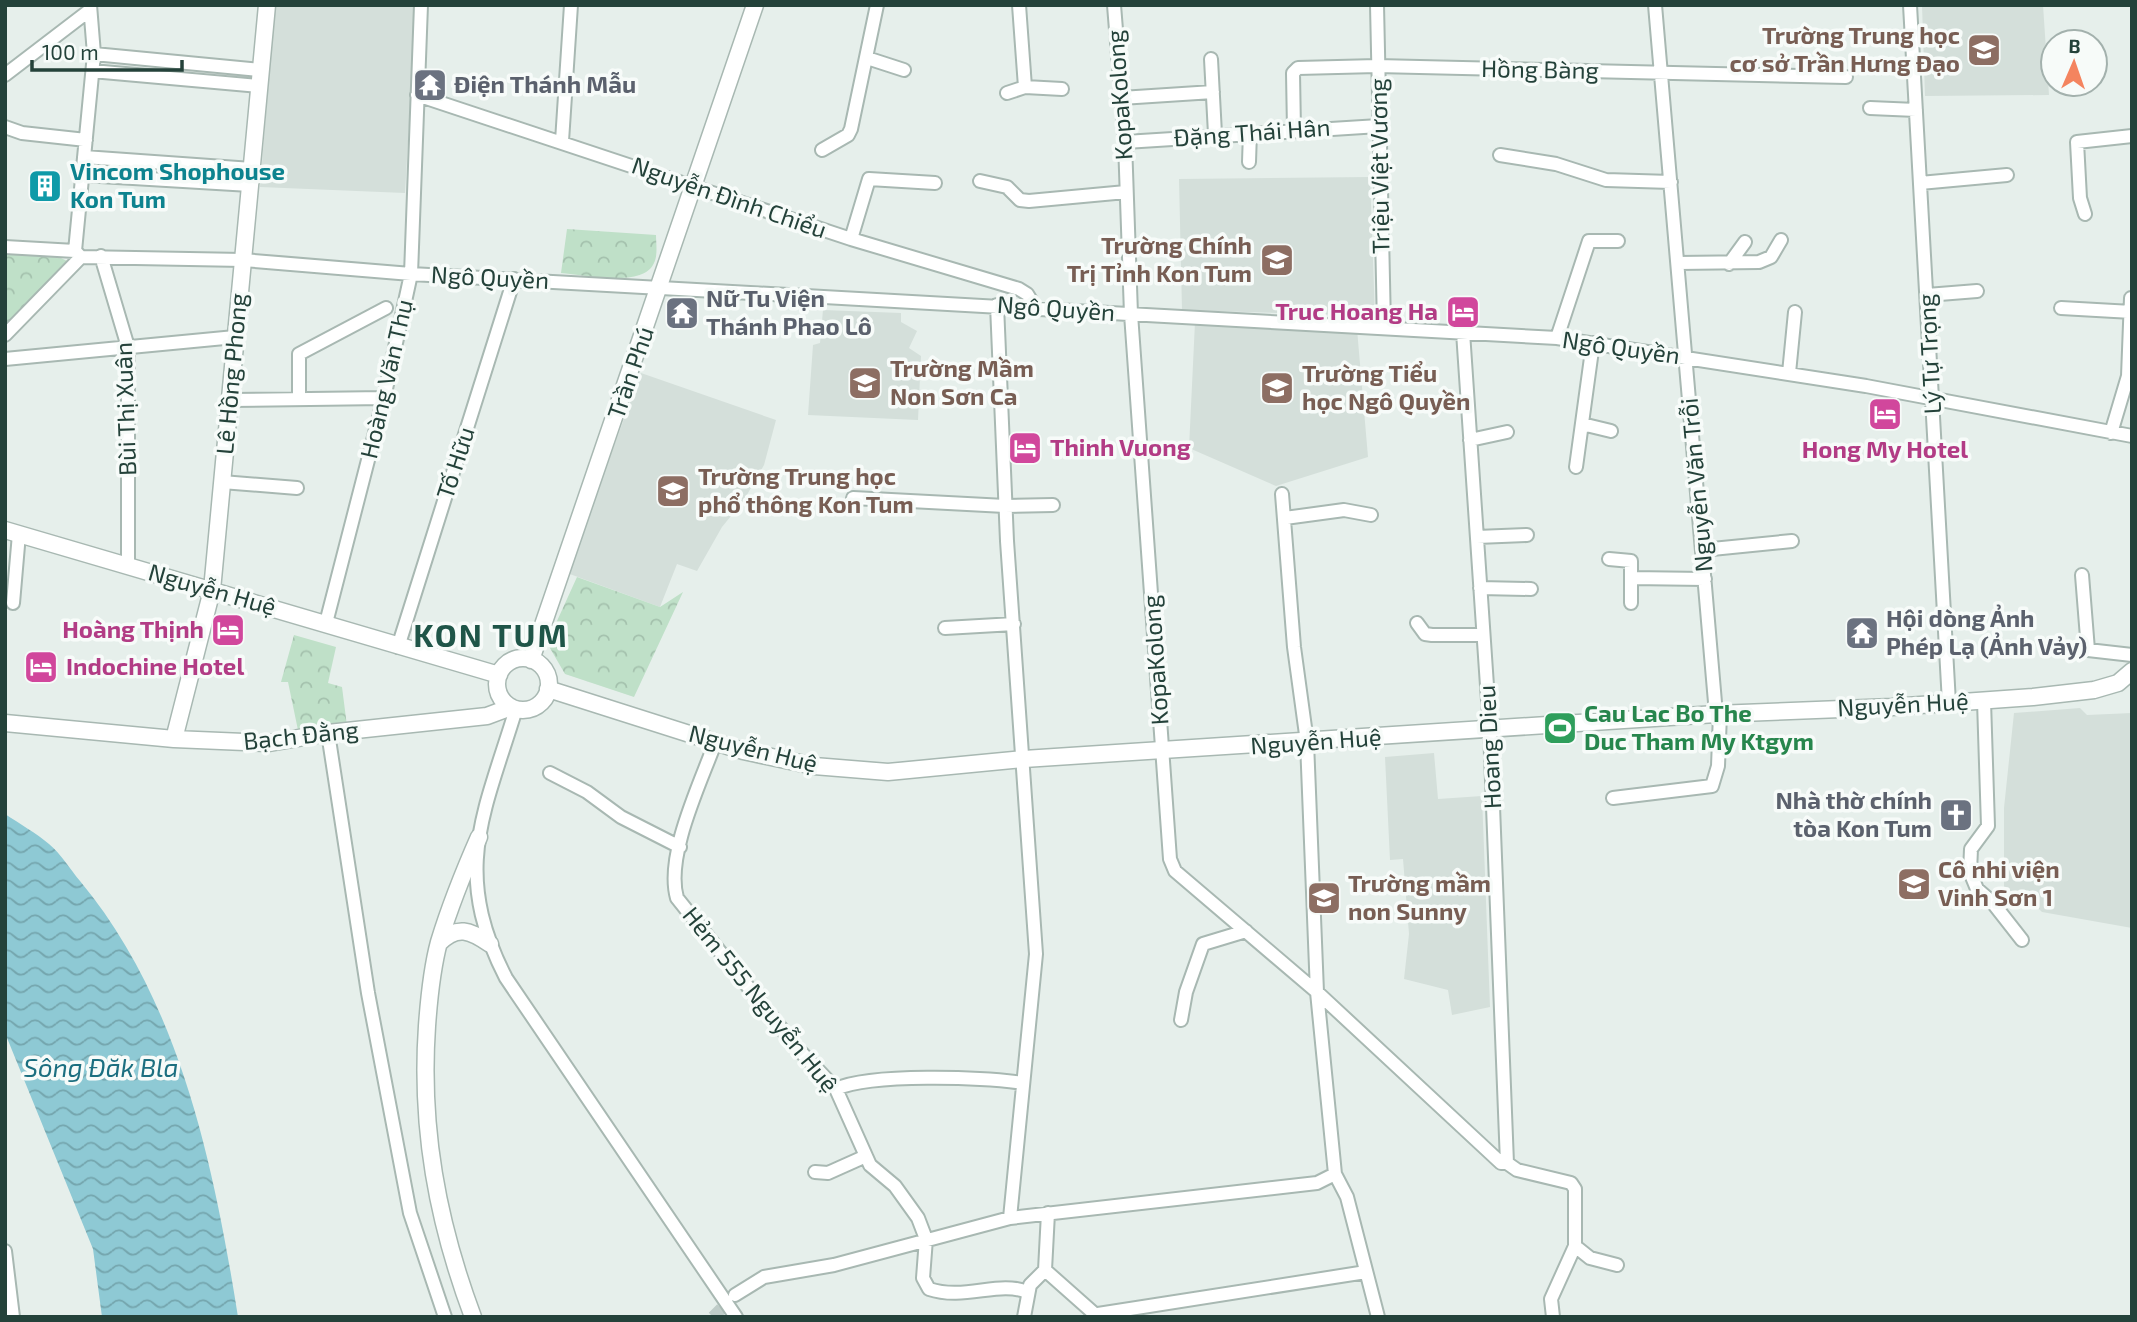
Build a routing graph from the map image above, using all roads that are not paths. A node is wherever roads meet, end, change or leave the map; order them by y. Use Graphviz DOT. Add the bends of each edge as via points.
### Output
graph roads {
  1 [pos="267,5"];
  2 [pos="421,5"];
  3 [pos="571,5"];
  4 [pos="755,5"];
  5 [pos="877,5"];
  6 [pos="1019,5"];
  7 [pos="1114,5"];
  8 [pos="1377,5"];
  9 [pos="1655,5"];
  10 [pos="1910,5"];
  11 [pos="90,8"];
  12 [pos="94,54"];
  13 [pos="867,58"];
  14 [pos="1211,59"];
  15 [pos="1377,66"];
  16 [pos="904,70"];
  17 [pos="93,71"];
  18 [pos="1661,72"];
  19 [pos="5,75"];
  20 [pos="1846,77"];
  21 [pos="259,78"];
  22 [pos="1025,87"];
  23 [pos="1062,89"];
  24 [pos="1213,92"];
  25 [pos="1007,93"];
  26 [pos="416,95"];
  27 [pos="1121,98"];
  28 [pos="1870,108"];
  29 [pos="1916,110"];
  30 [pos="1379,126"];
  31 [pos="5,127"];
  32 [pos="1294,130"];
  33 [pos="1250,132"];
  34 [pos="1215,134"];
  35 [pos="2132,136"];
  36 [pos="86,140"];
  37 [pos="562,141"];
  38 [pos="1125,142"];
  39 [pos="822,150"];
  40 [pos="1500,155"];
  41 [pos="84,157"];
  42 [pos="1249,162"];
  43 [pos="83,175"];
  44 [pos="2007,175"];
  45 [pos="251,177"];
  46 [pos="980,181"];
  47 [pos="1671,182"];
  48 [pos="936,183"];
  49 [pos="1920,183"];
  50 [pos="694,187"];
  51 [pos="1126,192"];
  52 [pos="2085,214"];
  53 [pos="851,239"];
  54 [pos="1781,240"];
  55 [pos="1618,241"];
  56 [pos="1745,243"];
  57 [pos="5,247"];
  58 [pos="78,254"];
  59 [pos="101,256"];
  60 [pos="243,260"];
  61 [pos="1678,263"];
  62 [pos="1729,264"];
  63 [pos="411,274"];
  64 [pos="514,279"];
  65 [pos="660,287"];
  66 [pos="1977,291"];
  67 [pos="1927,295"];
  68 [pos="2132,298"];
  69 [pos="997,305"];
  70 [pos="1035,307"];
  71 [pos="386,308"];
  72 [pos="2062,308"];
  73 [pos="1795,312"];
  74 [pos="2132,312"];
  75 [pos="1131,314"];
  76 [pos="1384,326"];
  77 [pos="1463,332"];
  78 [pos="5,335"];
  79 [pos="235,337"];
  80 [pos="1557,338"];
  81 [pos="1593,343"];
  82 [pos="128,347"];
  83 [pos="1686,356"];
  84 [pos="5,359"];
  85 [pos="1789,373"];
  86 [pos="384,398"];
  87 [pos="299,399"];
  88 [pos="229,400"];
  89 [pos="1933,400"];
  90 [pos="1582,424"];
  91 [pos="1611,431"];
  92 [pos="1507,432"];
  93 [pos="2111,433"];
  94 [pos="2132,436"];
  95 [pos="1471,440"];
  96 [pos="1576,467"];
  97 [pos="222,482"];
  98 [pos="297,488"];
  99 [pos="1282,494"];
  100 [pos="853,498"];
  101 [pos="1053,505"];
  102 [pos="1005,506"];
  103 [pos="1371,515"];
  104 [pos="1285,518"];
  105 [pos="12,532"];
  106 [pos="1527,535"];
  107 [pos="1477,537"];
  108 [pos="1792,541"];
  109 [pos="1702,550"];
  110 [pos="1609,559"];
  111 [pos="128,566"];
  112 [pos="2082,575"];
  113 [pos="1631,578"];
  114 [pos="1705,579"];
  115 [pos="1480,588"];
  116 [pos="1531,589"];
  117 [pos="212,590"];
  118 [pos="13,603"];
  119 [pos="1631,603"];
  120 [pos="326,623"];
  121 [pos="1417,623"];
  122 [pos="1014,624"];
  123 [pos="945,628"];
  124 [pos="1483,635"];
  125 [pos="398,647"];
  126 [pos="2132,655"];
  127 [pos="531,660"];
  128 [pos="2130,674"];
  129 [pos="499,675"];
  130 [pos="548,689"];
  131 [pos="1984,701"];
  132 [pos="1949,703"];
  133 [pos="514,708"];
  134 [pos="1718,714"];
  135 [pos="5,723"];
  136 [pos="1489,730"];
  137 [pos="328,733"];
  138 [pos="174,739"];
  139 [pos="1307,742"];
  140 [pos="715,743"];
  141 [pos="1162,752"];
  142 [pos="1024,759"];
  143 [pos="550,773"];
  144 [pos="1613,798"];
  145 [pos="479,837"];
  146 [pos="680,847"];
  147 [pos="1246,931"];
  148 [pos="2022,940"];
  149 [pos="439,943"];
  150 [pos="490,944"];
  151 [pos="1317,992"];
  152 [pos="1181,1020"];
  153 [pos="1023,1083"];
  154 [pos="836,1090"];
  155 [pos="866,1156"];
  156 [pos="1507,1163"];
  157 [pos="816,1172"];
  158 [pos="1335,1174"];
  159 [pos="1048,1213"];
  160 [pos="1010,1217"];
  161 [pos="926,1239"];
  162 [pos="1575,1246"];
  163 [pos="5,1252"];
  164 [pos="1617,1265"];
  165 [pos="1045,1270"];
  166 [pos="1366,1272"];
  167 [pos="1027,1293"];
  168 [pos="734,1295"];
  169 [pos="1098,1315"];
  170 [pos="13,1317"];
  171 [pos="445,1317"];
  172 [pos="472,1317"];
  173 [pos="736,1317"];
  174 [pos="1024,1317"];
  175 [pos="1378,1317"];
  176 [pos="1553,1317"];
  1 -- 21 [label="street, Lê Hồng Phong"];
  2 -- 26 [label="street, Hoàng Văn Thụ"];
  3 -- 37 [label="street"];
  4 -- 50 [label="street, Trần Phú"];
  5 -- 13 [label="street"];
  6 -- 22 [label="street"];
  7 -- 27 [label="street, KopaKolong"];
  8 -- 15 [label="street, Triệu Việt Vương"];
  9 -- 18 [label="street, Nguyễn Văn Trỗi"];
  10 -- 29 [label="street, Lý Tự Trọng"];
  11 -- 12 [label="street"];
  11 -- 19 [label="street"];
  12 -- 17 [label="street"];
  12 -- 21 [label="street"];
  13 -- 16 [label="street"];
  13 -- 39 [label="street" via="851,129"];
  14 -- 24 [label="street"];
  15 -- 18 [label="street, Hồng Bàng"];
  15 -- 30 [label="street, Triệu Việt Vương"];
  15 -- 32 [label="street, Hồng Bàng" via="1294,70"];
  17 -- 21 [label="street"];
  17 -- 36 [label="street"];
  18 -- 20 [label="street, Hồng Bàng"];
  18 -- 47 [label="street, Nguyễn Văn Trỗi"];
  21 -- 45 [label="street, Lê Hồng Phong"];
  22 -- 23 [label="street"];
  22 -- 25 [label="street"];
  24 -- 27 [label="street"];
  24 -- 34 [label="street"];
  26 -- 37 [label="street, Nguyễn Đình Chiểu"];
  26 -- 63 [label="street, Hoàng Văn Thụ"];
  27 -- 38 [label="street, KopaKolong"];
  28 -- 29 [label="street"];
  29 -- 49 [label="street, Lý Tự Trọng"];
  30 -- 32 [label="street, Đặng Thái Hân"];
  30 -- 76 [label="street, Triệu Việt Vương"];
  31 -- 36 [label="street"];
  32 -- 33 [label="street, Đặng Thái Hân"];
  33 -- 34 [label="street, Đặng Thái Hân"];
  33 -- 42 [label="street"];
  34 -- 38 [label="street, Đặng Thái Hân"];
  35 -- 52 [label="street" via="2077,142"];
  36 -- 41 [label="street"];
  37 -- 50 [label="street, Nguyễn Đình Chiểu"];
  38 -- 51 [label="street, KopaKolong"];
  40 -- 47 [label="street" via="1556,164 1606,180"];
  41 -- 43 [label="street"];
  41 -- 45 [label="street"];
  43 -- 45 [label="street"];
  43 -- 58 [label="street"];
  44 -- 49 [label="street"];
  45 -- 60 [label="street, Lê Hồng Phong"];
  46 -- 51 [label="street" via="1007,187 1020,200 1029,201"];
  47 -- 61 [label="street, Nguyễn Văn Trỗi"];
  48 -- 53 [label="street" via="869,179"];
  49 -- 67 [label="street, Lý Tự Trọng"];
  50 -- 53 [label="street, Nguyễn Đình Chiểu"];
  50 -- 65 [label="street, Trần Phú"];
  51 -- 75 [label="street, KopaKolong"];
  53 -- 70 [label="street, Nguyễn Đình Chiểu" via="1019,289"];
  54 -- 62 [label="street" via="1771,257"];
  55 -- 80 [label="street" via="1589,241"];
  56 -- 62 [label="street"];
  57 -- 58 [label="street, Ngô Quyền"];
  58 -- 59 [label="street, Ngô Quyền"];
  58 -- 78 [label="street"];
  59 -- 60 [label="street, Ngô Quyền"];
  59 -- 82 [label="street, Bùi Thị Xuân"];
  60 -- 63 [label="street, Ngô Quyền"];
  60 -- 79 [label="street, Lê Hồng Phong"];
  61 -- 62 [label="street"];
  61 -- 83 [label="street, Nguyễn Văn Trỗi"];
  63 -- 64 [label="street, Ngô Quyền"];
  63 -- 86 [label="street, Hoàng Văn Thụ"];
  64 -- 65 [label="street, Ngô Quyền"];
  64 -- 125 [label="street, Tố Hữu"];
  65 -- 69 [label="street, Ngô Quyền"];
  65 -- 127 [label="street, Trần Phú"];
  66 -- 67 [label="street"];
  67 -- 89 [label="street, Lý Tự Trọng"];
  68 -- 74 [label="street"];
  69 -- 70 [label="street, Ngô Quyền"];
  69 -- 102 [label="street"];
  70 -- 75 [label="street, Ngô Quyền"];
  71 -- 87 [label="street" via="299,354"];
  72 -- 74 [label="street"];
  73 -- 85 [label="street"];
  74 -- 93 [label="street" via="2128,376"];
  75 -- 76 [label="street, Ngô Quyền"];
  75 -- 141 [label="street, KopaKolong"];
  76 -- 77 [label="street, Ngô Quyền"];
  77 -- 80 [label="street, Ngô Quyền"];
  77 -- 95 [label="street, Hoang Dieu"];
  79 -- 82 [label="street"];
  79 -- 88 [label="street, Lê Hồng Phong"];
  80 -- 81 [label="street, Ngô Quyền"];
  81 -- 83 [label="street, Ngô Quyền"];
  81 -- 90 [label="street"];
  82 -- 84 [label="street"];
  82 -- 111 [label="street, Bùi Thị Xuân"];
  83 -- 85 [label="street, Ngô Quyền"];
  83 -- 109 [label="street, Nguyễn Văn Trỗi"];
  85 -- 89 [label="street, Ngô Quyền"];
  86 -- 87 [label="street"];
  86 -- 120 [label="street, Hoàng Văn Thụ"];
  87 -- 88 [label="street"];
  88 -- 97 [label="street, Lê Hồng Phong"];
  89 -- 93 [label="street, Ngô Quyền"];
  89 -- 132 [label="street, Lý Tự Trọng"];
  90 -- 91 [label="street"];
  90 -- 96 [label="street"];
  92 -- 95 [label="street"];
  93 -- 94 [label="street, Ngô Quyền"];
  95 -- 107 [label="street, Hoang Dieu"];
  97 -- 98 [label="street"];
  97 -- 117 [label="street, Lê Hồng Phong"];
  99 -- 104 [label="street"];
  100 -- 102 [label="street"];
  101 -- 102 [label="street"];
  102 -- 122 [label="street"];
  103 -- 104 [label="street" via="1344,510"];
  104 -- 139 [label="street" via="1294,647"];
  105 -- 111 [label="street, Nguyễn Huệ"];
  105 -- 118 [label="street"];
  106 -- 107 [label="street"];
  107 -- 115 [label="street, Hoang Dieu"];
  108 -- 109 [label="street"];
  109 -- 114 [label="street, Nguyễn Văn Trỗi"];
  110 -- 113 [label="street" via="1631,561"];
  111 -- 117 [label="street, Nguyễn Huệ"];
  112 -- 126 [label="street" via="2088,650"];
  113 -- 114 [label="street"];
  113 -- 119 [label="street"];
  114 -- 134 [label="street, Nguyễn Văn Trỗi"];
  115 -- 116 [label="street"];
  115 -- 124 [label="street, Hoang Dieu"];
  117 -- 120 [label="street, Nguyễn Huệ"];
  117 -- 138 [label="street, Lê Hồng Phong"];
  120 -- 125 [label="street, Nguyễn Huệ"];
  121 -- 124 [label="street" via="1425,634"];
  122 -- 123 [label="street"];
  122 -- 142 [label="street"];
  124 -- 136 [label="street, Hoang Dieu"];
  125 -- 129 [label="street, Nguyễn Huệ"];
  127 -- 129 [label="street" via="515,659"];
  127 -- 130 [label="street" via="543,667"];
  128 -- 131 [label="street, Nguyễn Huệ" via="2094,691"];
  129 -- 133 [label="street" via="498,692"];
  130 -- 133 [label="street" via="540,704 531,709"];
  130 -- 140 [label="street, Nguyễn Huệ"];
  131 -- 132 [label="street, Nguyễn Huệ"];
  131 -- 148 [label="street" via="1988,826 1971,849 1970,872 1977,888"];
  132 -- 134 [label="street, Nguyễn Huệ"];
  133 -- 137 [label="street, Bạch Đằng" via="487,716"];
  133 -- 145 [label="street"];
  134 -- 136 [label="street, Nguyễn Huệ"];
  134 -- 144 [label="street, Nguyễn Văn Trỗi" via="1718,766 1712,786"];
  135 -- 138 [label="street, Bạch Đằng"];
  136 -- 139 [label="street, Nguyễn Huệ"];
  136 -- 156 [label="street, Hoang Dieu"];
  137 -- 138 [label="street, Bạch Đằng" via="269,743"];
  137 -- 171 [label="street" via="368,993 410,1213"];
  139 -- 141 [label="street, Nguyễn Huệ"];
  139 -- 151 [label="street"];
  140 -- 142 [label="street, Nguyễn Huệ" via="814,766 888,772"];
  140 -- 146 [label="street, Hẻm 555 Nguyễn Huệ"];
  141 -- 142 [label="street, Nguyễn Huệ"];
  141 -- 147 [label="street, KopaKolong" via="1170,859 1175,872"];
  142 -- 153 [label="street" via="1036,954"];
  143 -- 146 [label="street"];
  145 -- 149 [label="street"];
  145 -- 150 [label="street" via="475,884"];
  146 -- 154 [label="street, Hẻm 555 Nguyễn Huệ" via="672,880 677,898"];
  147 -- 151 [label="street, KopaKolong"];
  147 -- 152 [label="street" via="1203,944"];
  149 -- 150 [label="street" via="456,930"];
  149 -- 172 [label="street" via="426,1041 429,1153 445,1236"];
  150 -- 173 [label="street" via="506,978"];
  151 -- 156 [label="street, KopaKolong" via="1501,1163"];
  151 -- 158 [label="street"];
  153 -- 154 [label="street" via="933,1079 850,1083"];
  153 -- 160 [label="street"];
  154 -- 155 [label="street, Hẻm 555 Nguyễn Huệ"];
  155 -- 157 [label="street" via="828,1173"];
  155 -- 161 [label="street, Hẻm 555 Nguyễn Huệ" via="895,1186"];
  156 -- 162 [label="street, KopaKolong" via="1517,1170 1571,1183 1575,1189"];
  158 -- 159 [label="street" via="1317,1183"];
  158 -- 166 [label="street" via="1347,1197"];
  159 -- 160 [label="street"];
  159 -- 165 [label="street"];
  160 -- 161 [label="street"];
  161 -- 167 [label="street" via="923,1278 929,1289 945,1294 1001,1288"];
  161 -- 168 [label="street" via="834,1265 764,1276"];
  162 -- 164 [label="street" via="1590,1258"];
  162 -- 176 [label="street" via="1551,1299"];
  163 -- 170 [label="street"];
  165 -- 167 [label="street"];
  165 -- 169 [label="street"];
  166 -- 169 [label="street"];
  166 -- 175 [label="street"];
  167 -- 174 [label="street"];
}
